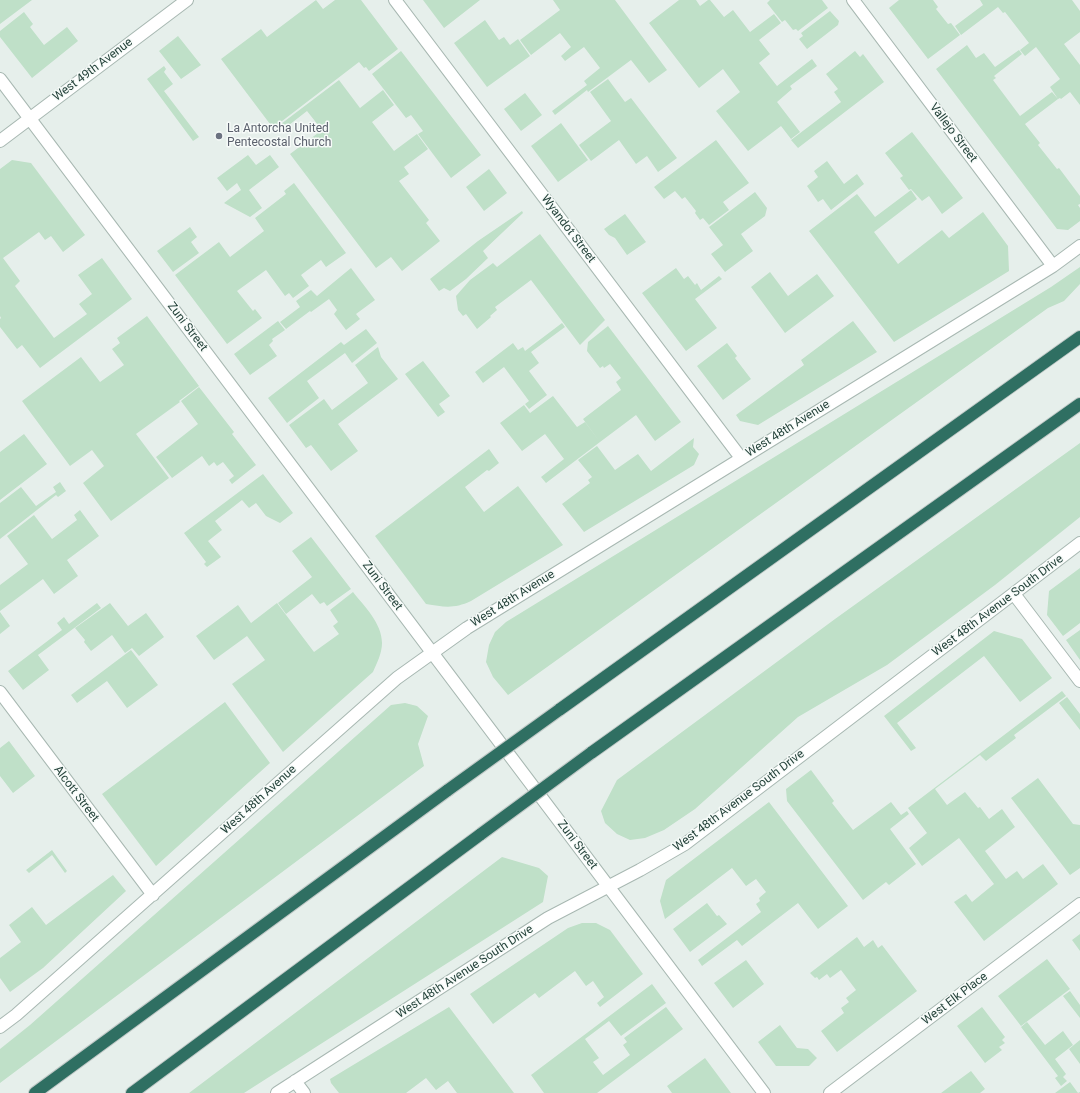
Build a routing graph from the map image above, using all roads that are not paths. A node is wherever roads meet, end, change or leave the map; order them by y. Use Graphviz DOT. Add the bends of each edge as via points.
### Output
graph roads {
  1 [pos="187,0"];
  2 [pos="396,0"];
  3 [pos="853,0"];
  4 [pos="0,79"];
  5 [pos="30,118"];
  6 [pos="0,141"];
  7 [pos="1080,246"];
  8 [pos="1053,266"];
  9 [pos="1080,337"];
  10 [pos="1080,404"];
  11 [pos="741,458"];
  12 [pos="1080,543"];
  13 [pos="1014,594"];
  14 [pos="432,652"];
  15 [pos="1080,682"];
  16 [pos="0,692"];
  17 [pos="608,886"];
  18 [pos="153,895"];
  19 [pos="1080,904"];
  20 [pos="0,1027"];
  21 [pos="295,1081"];
  22 [pos="35,1093"];
  23 [pos="132,1093"];
  24 [pos="277,1093"];
  25 [pos="304,1093"];
  26 [pos="764,1093"];
  27 [pos="830,1093"];
  1 -- 5 [label="street, West 49th Avenue"];
  2 -- 11 [label="street, Wyandot Street"];
  3 -- 8 [label="street, Vallejo Street"];
  4 -- 5 [label="street, Zuni Street"];
  5 -- 6 [label="street, West 49th Avenue"];
  5 -- 14 [label="street, Zuni Street"];
  7 -- 8 [label="street, West 48th Avenue"];
  8 -- 11 [label="street, West 48th Avenue"];
  9 -- 22 [label="highway, bridge" via="448,790"];
  10 -- 23 [label="highway, bridge" via="591,753"];
  11 -- 14 [label="street, West 48th Avenue"];
  12 -- 13 [label="street, West 48th Avenue South Drive"];
  13 -- 15 [label="street"];
  13 -- 17 [label="street, West 48th Avenue South Drive" via="685,844"];
  14 -- 17 [label="street, Zuni Street"];
  14 -- 18 [label="street, West 48th Avenue" via="397,678"];
  16 -- 18 [label="street, Alcott Street"];
  17 -- 21 [label="street, West 48th Avenue South Drive" via="548,918"];
  17 -- 26 [label="street, Zuni Street"];
  18 -- 20 [label="street, West 48th Avenue"];
  19 -- 27 [label="street, West Elk Place"];
  21 -- 24 [label="street, West 48th Avenue South Drive"];
  21 -- 25 [label="street"];
}
